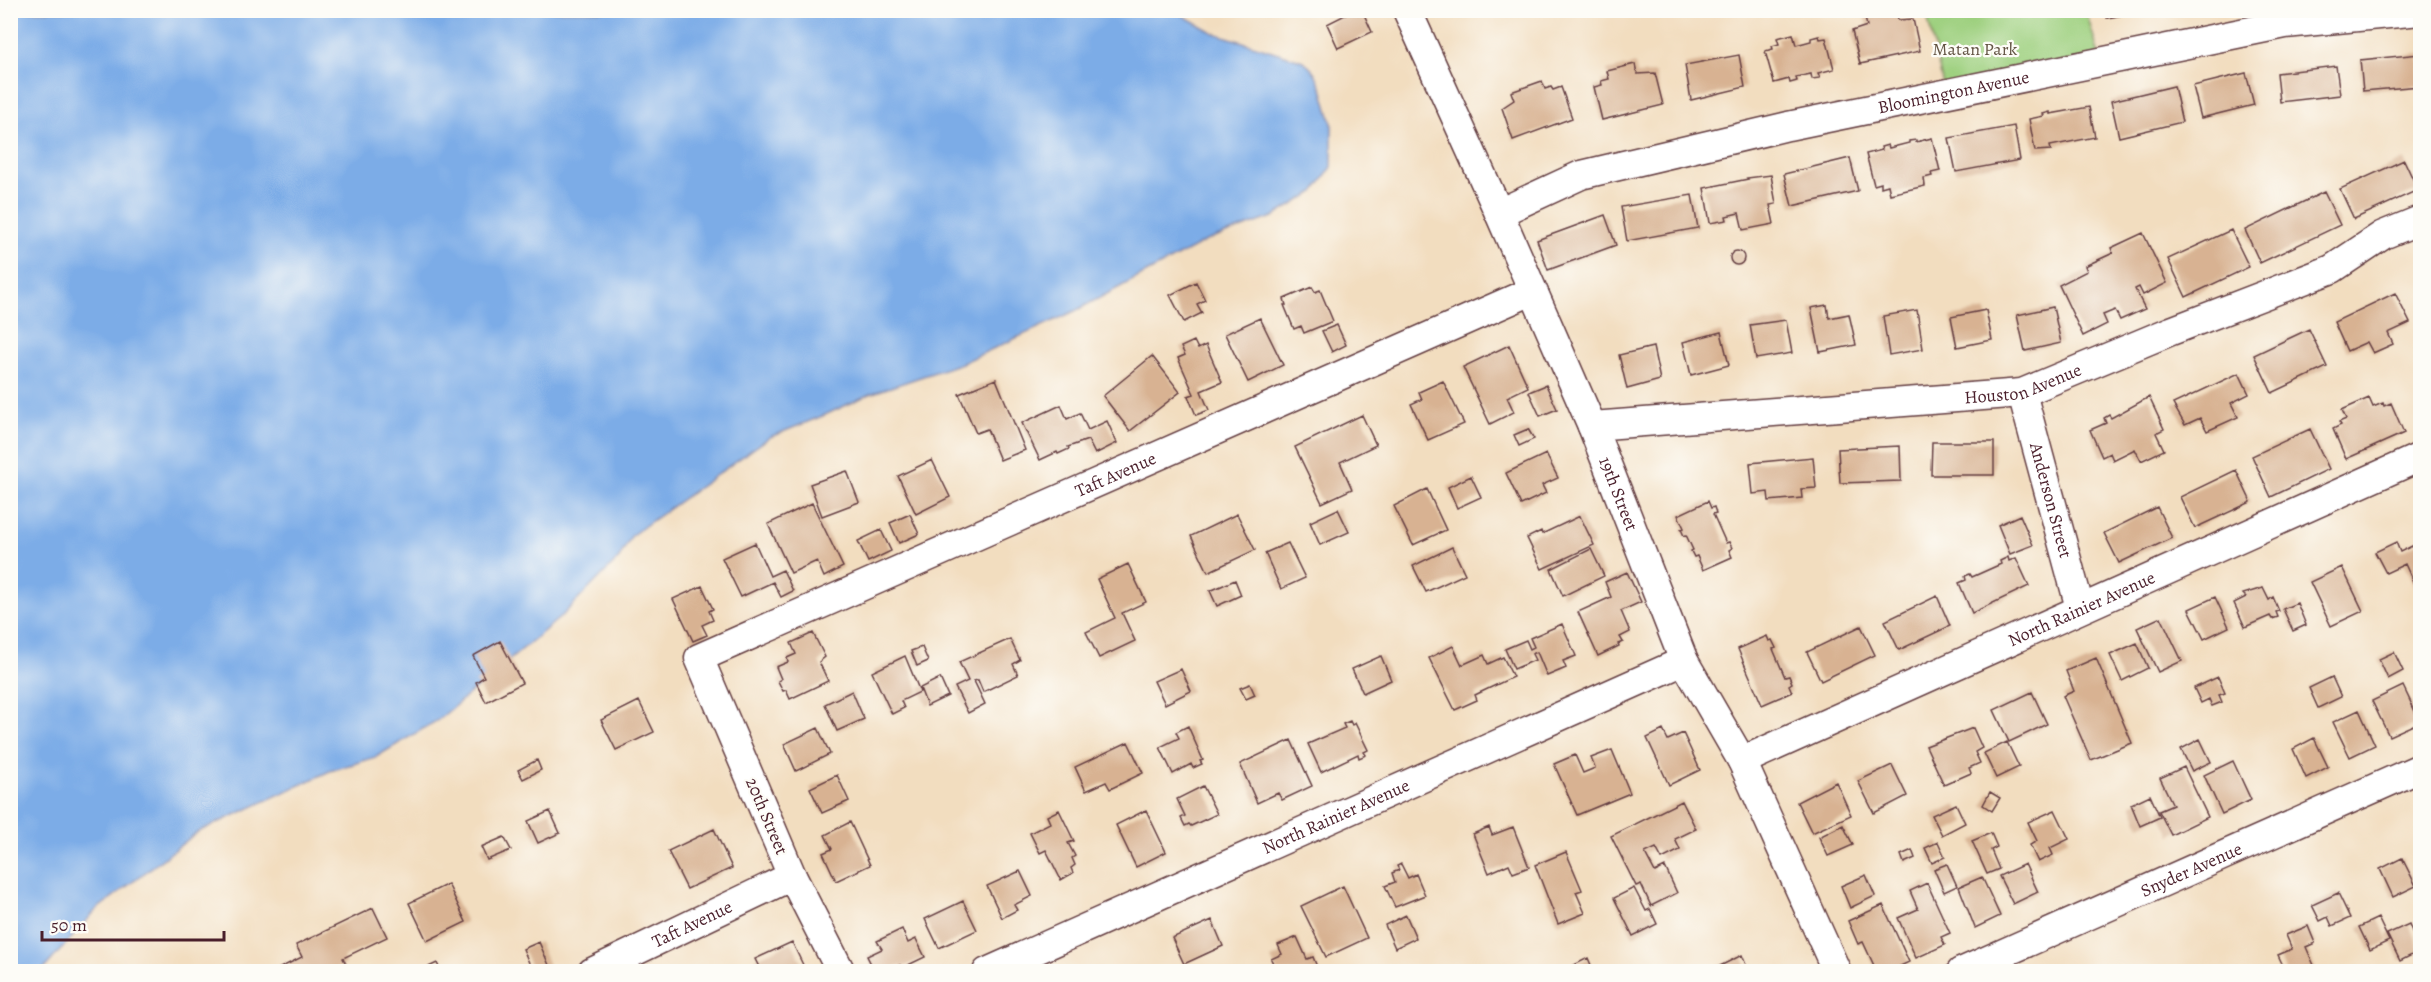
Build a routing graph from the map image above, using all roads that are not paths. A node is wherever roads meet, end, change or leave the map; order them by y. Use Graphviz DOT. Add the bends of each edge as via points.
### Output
graph roads {
  1 [pos="1407,10"];
  2 [pos="2421,11"];
  3 [pos="1499,213"];
  4 [pos="2421,220"];
  5 [pos="1532,291"];
  6 [pos="2022,393"];
  7 [pos="1592,426"];
  8 [pos="2421,457"];
  9 [pos="2080,608"];
  10 [pos="699,658"];
  11 [pos="1684,661"];
  12 [pos="1742,760"];
  13 [pos="2421,768"];
  14 [pos="792,876"];
  15 [pos="592,972"];
  16 [pos="841,972"];
  17 [pos="987,972"];
  18 [pos="1838,972"];
  19 [pos="1961,972"];
  1 -- 3 [label="street, 19th Street"];
  2 -- 3 [label="street, Bloomington Avenue" via="2285,24 1788,126 1581,175"];
  3 -- 5 [label="street, 19th Street"];
  4 -- 6 [label="street, Houston Avenue" via="2383,235 2332,269"];
  5 -- 7 [label="street, 19th Street"];
  5 -- 10 [label="street, Taft Avenue"];
  6 -- 7 [label="street, Houston Avenue"];
  6 -- 9 [label="street, Anderson Street"];
  7 -- 11 [label="street, 19th Street"];
  8 -- 9 [label="street, North Rainier Avenue"];
  9 -- 12 [label="street, North Rainier Avenue"];
  10 -- 14 [label="street, 20th Street"];
  11 -- 12 [label="street, 19th Street"];
  11 -- 17 [label="street, North Rainier Avenue"];
  12 -- 18 [label="street, 19th Street"];
  13 -- 19 [label="street, Snyder Avenue"];
  14 -- 15 [label="street, Taft Avenue"];
  14 -- 16 [label="street, 20th Street"];
}
